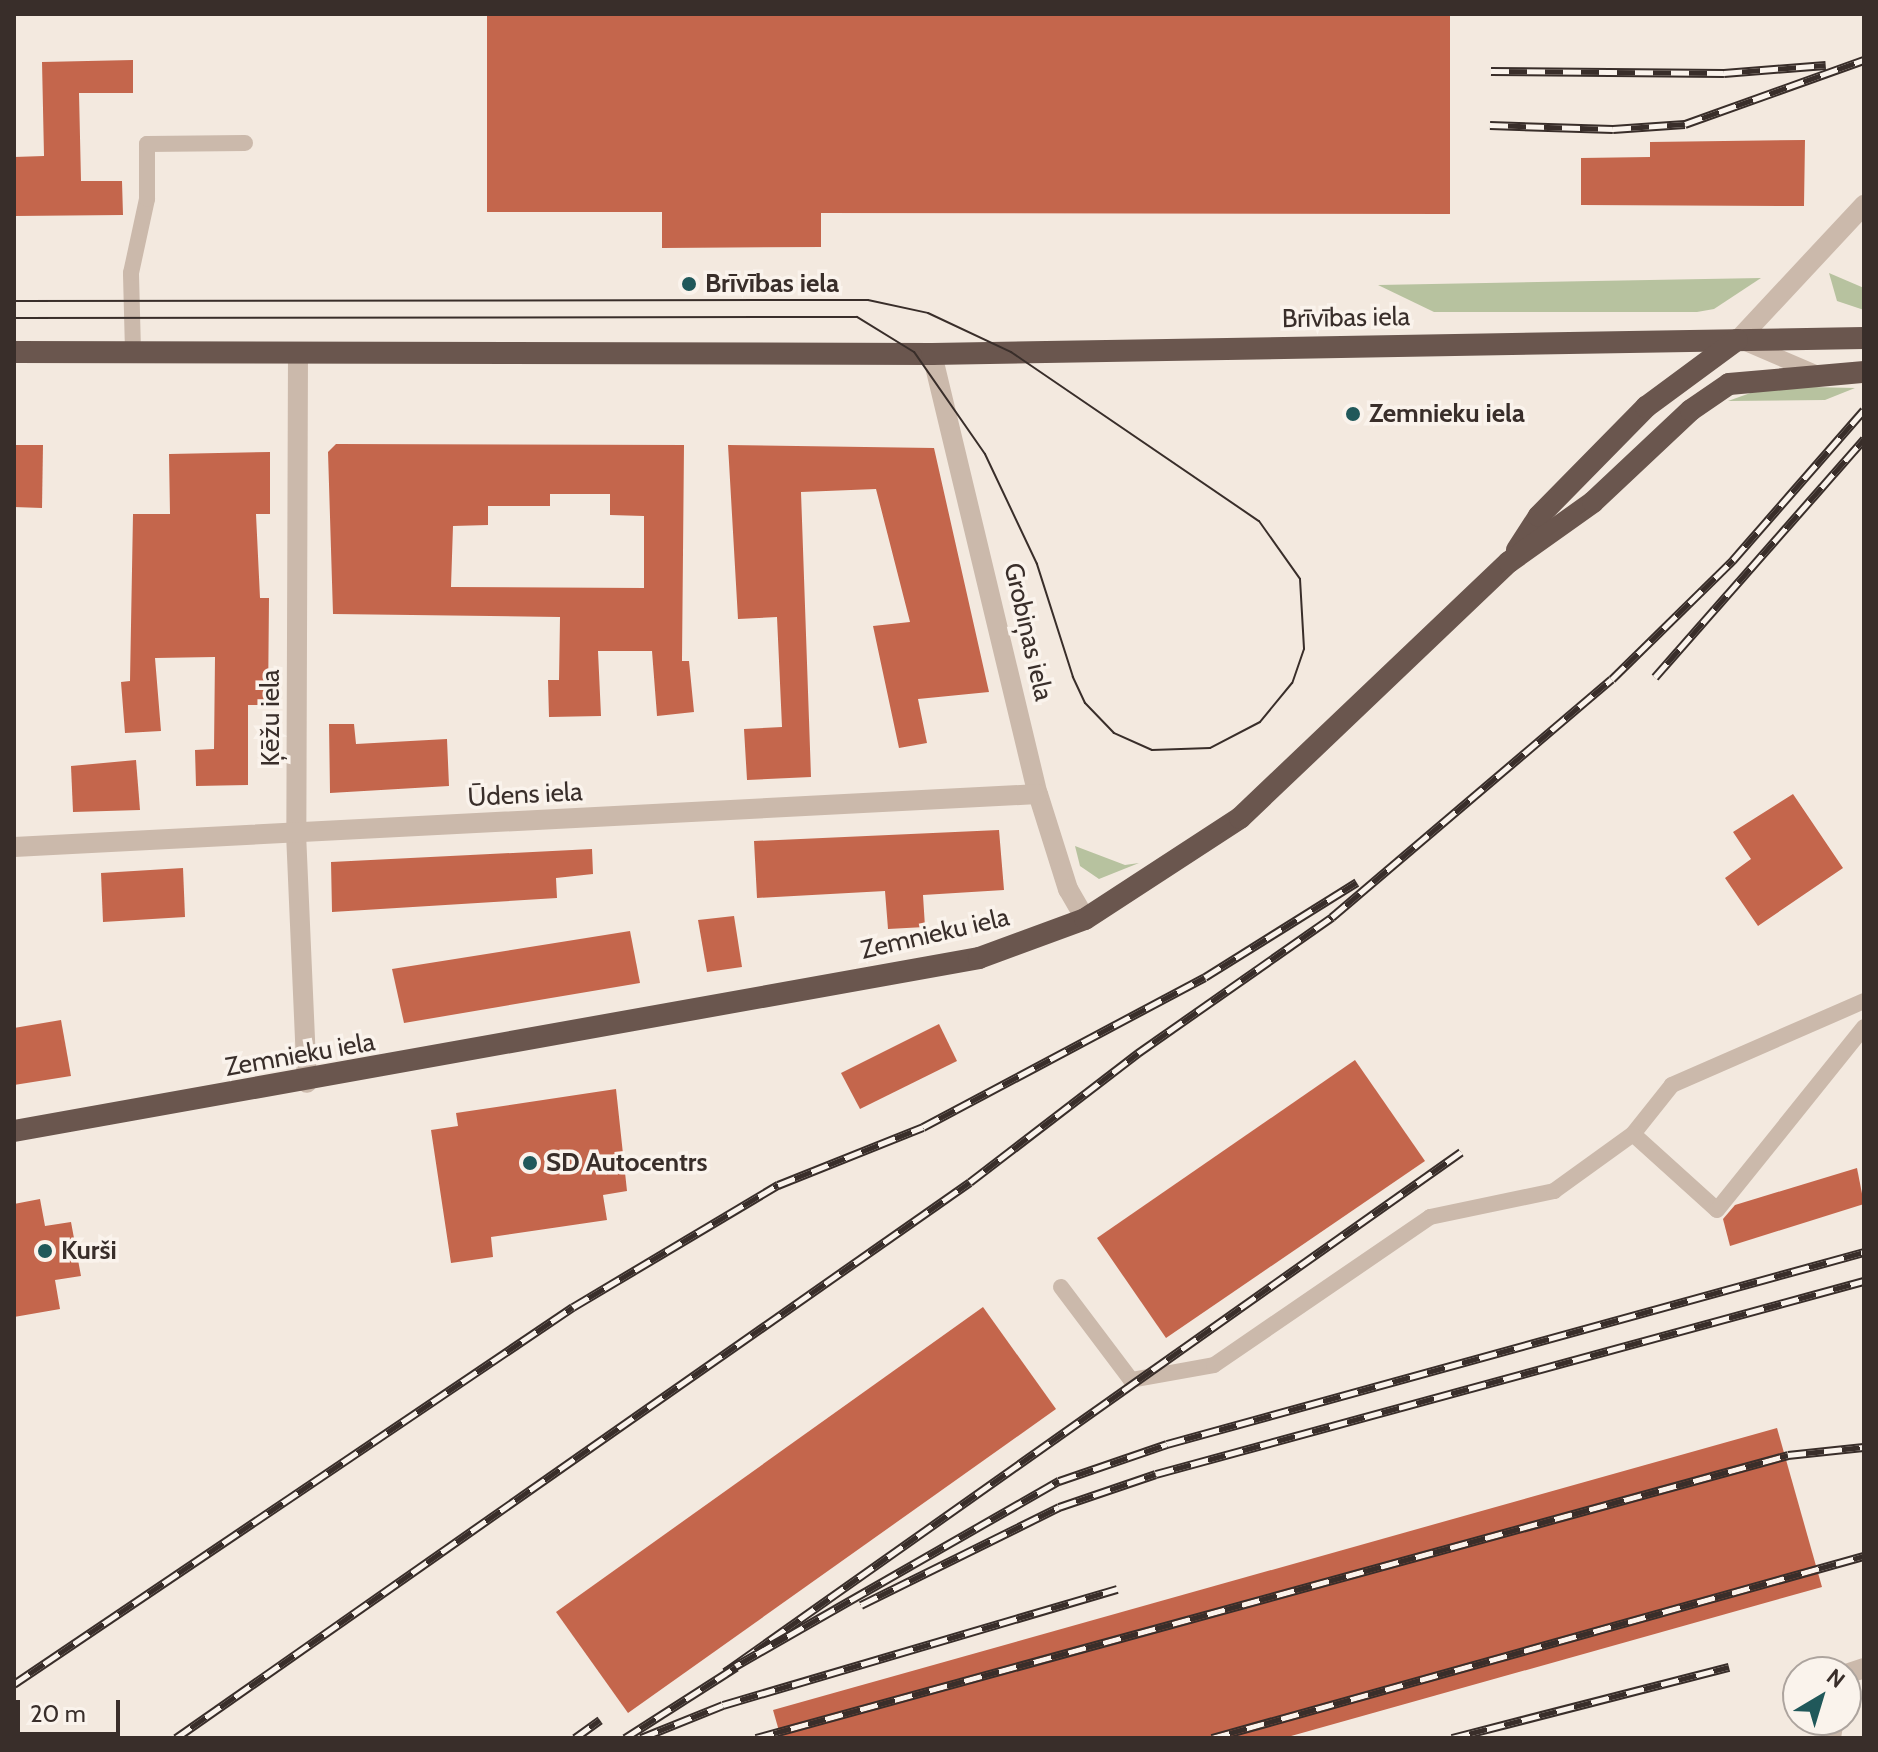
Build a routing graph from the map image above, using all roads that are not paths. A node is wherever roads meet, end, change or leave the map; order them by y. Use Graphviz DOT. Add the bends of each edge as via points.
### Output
graph roads {
  1 [pos="245,143"];
  2 [pos="1864,205"];
  3 [pos="1864,338"];
  4 [pos="1738,340"];
  5 [pos="133,351"];
  6 [pos="14,352"];
  7 [pos="298,352"];
  8 [pos="932,354"];
  9 [pos="1813,372"];
  10 [pos="1864,372"];
  11 [pos="1509,562"];
  12 [pos="1038,794"];
  13 [pos="296,833"];
  14 [pos="14,847"];
  15 [pos="1085,919"];
  16 [pos="1864,1001"];
  17 [pos="1864,1027"];
  18 [pos="307,1083"];
  19 [pos="14,1131"];
  20 [pos="1633,1134"];
  21 [pos="1061,1287"];
  1 -- 5 [label="lane" via="147,144 147,199 131,273"];
  2 -- 4 [label="street"];
  3 -- 4 [label="highway, Brīvības iela"];
  4 -- 8 [label="highway, Brīvības iela"];
  4 -- 9 [label="lane"];
  4 -- 11 [label="highway" via="1646,407 1539,516"];
  5 -- 6 [label="highway, Brīvības iela"];
  5 -- 7 [label="highway, Brīvības iela"];
  7 -- 8 [label="highway, Brīvības iela"];
  7 -- 13 [label="street, Ķēžu iela"];
  8 -- 12 [label="street, Grobiņas iela"];
  9 -- 10 [label="highway"];
  9 -- 11 [label="highway, Zemnieku iela" via="1729,384 1691,410 1593,502"];
  11 -- 15 [label="highway, Zemnieku iela" via="1240,818"];
  12 -- 13 [label="street, Ūdens iela"];
  12 -- 15 [label="street, Grobiņas iela" via="1068,889"];
  13 -- 14 [label="street, Ūdens iela"];
  13 -- 18 [label="street, Ķēžu iela"];
  15 -- 18 [label="highway, Zemnieku iela" via="979,958"];
  16 -- 20 [label="lane" via="1672,1085"];
  17 -- 20 [label="lane" via="1717,1210"];
  18 -- 19 [label="highway, Zemnieku iela"];
  20 -- 21 [label="lane" via="1554,1191 1430,1217 1214,1365 1131,1380"];
}
